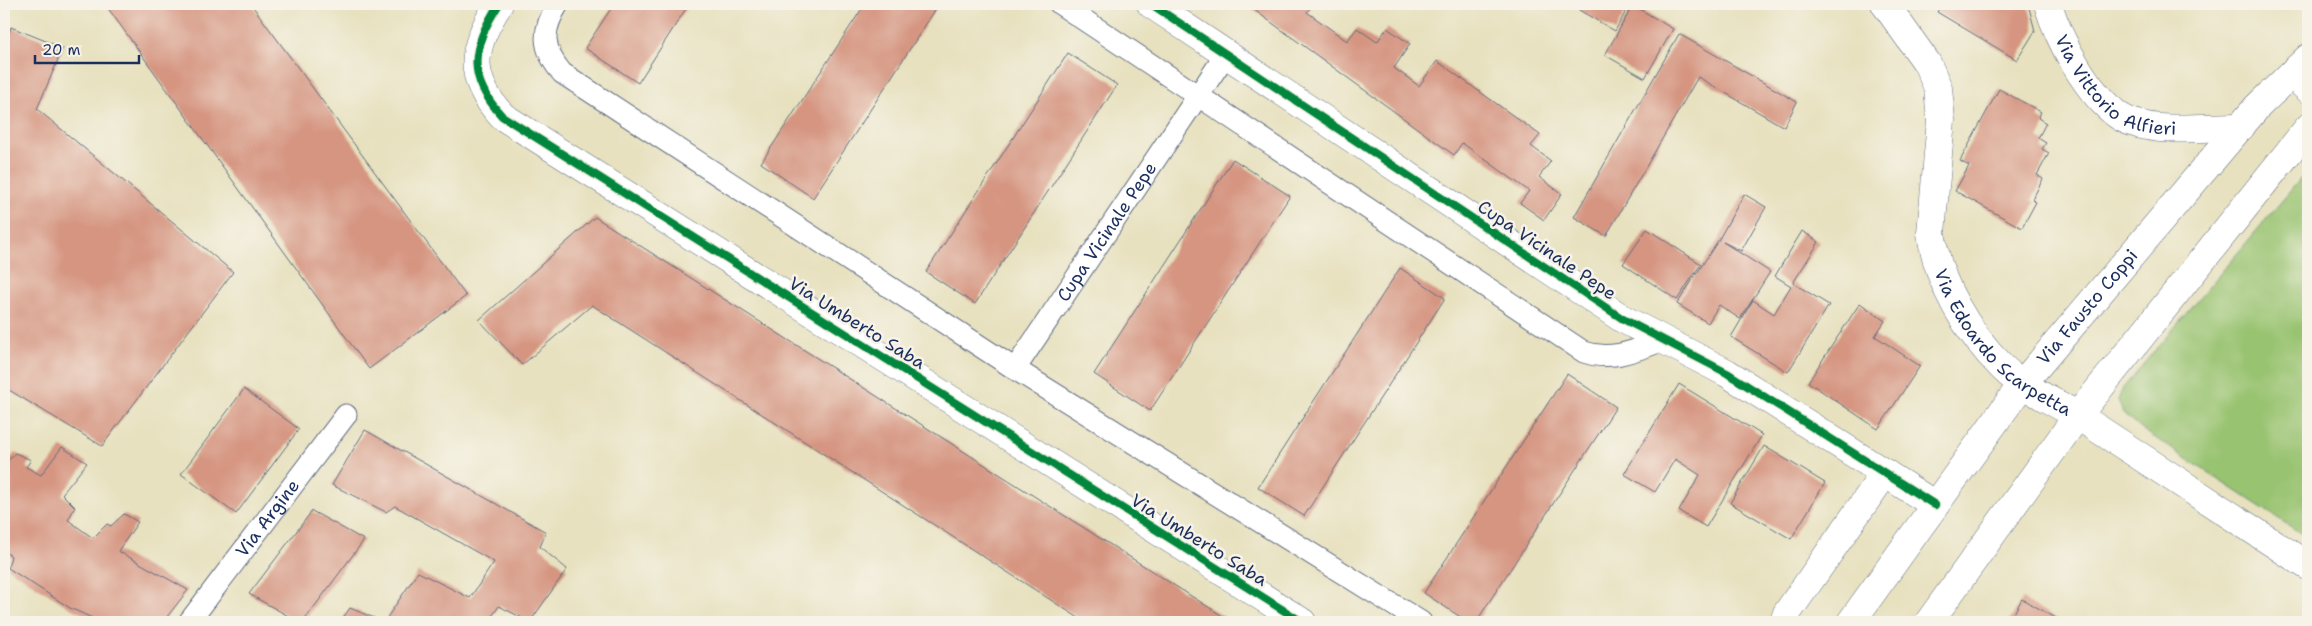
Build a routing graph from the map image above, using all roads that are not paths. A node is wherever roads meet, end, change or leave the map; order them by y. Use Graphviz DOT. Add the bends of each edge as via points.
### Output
graph roads {
  1 [pos="499,4"];
  2 [pos="558,4"];
  3 [pos="1060,4"];
  4 [pos="1151,4"];
  5 [pos="1885,4"];
  6 [pos="2048,4"];
  7 [pos="1226,54"];
  8 [pos="2303,74"];
  9 [pos="1198,96"];
  10 [pos="2241,127"];
  11 [pos="2308,128"];
  12 [pos="1664,340"];
  13 [pos="1015,369"];
  14 [pos="2023,383"];
  15 [pos="346,415"];
  16 [pos="2078,415"];
  17 [pos="1885,474"];
  18 [pos="1935,505"];
  19 [pos="2308,566"];
  20 [pos="189,622"];
  21 [pos="1302,622"];
  22 [pos="1421,622"];
  23 [pos="1784,622"];
  24 [pos="1850,622"];
  25 [pos="1929,622"];
  1 -- 21 [label="street, Via Umberto Saba" via="478,48 475,67 479,83 502,116"];
  2 -- 13 [label="lane" via="545,44 562,73"];
  3 -- 9 [label="lane"];
  4 -- 7 [label="street, Cupa Vicinale Pepe"];
  5 -- 14 [label="street, Via Edoardo Scarpetta" via="1927,63 1938,88 1941,120 1932,233 1934,252 1943,278 1966,324 2004,369"];
  6 -- 10 [label="street, Via Vittorio Alfieri" via="2080,72 2100,100 2121,118 2160,128"];
  7 -- 9 [label="lane, Cupa Vicinale Pepe"];
  7 -- 12 [label="street, Cupa Vicinale Pepe" via="1623,319"];
  8 -- 10 [label="street, Via Fausto Coppi" via="2257,107"];
  9 -- 12 [label="lane" via="1584,352 1611,356"];
  9 -- 13 [label="lane, Cupa Vicinale Pepe"];
  10 -- 14 [label="street, Via Fausto Coppi"];
  11 -- 16 [label="street"];
  12 -- 17 [label="street, Cupa Vicinale Pepe" via="1728,373"];
  13 -- 22 [label="lane"];
  14 -- 16 [label="street, Via Edoardo Scarpetta"];
  14 -- 18 [label="street, Via Fausto Coppi"];
  15 -- 20 [label="lane, Via Argine"];
  16 -- 19 [label="street, Via Edoardo Scarpetta"];
  16 -- 25 [label="street"];
  17 -- 18 [label="street, Cupa Vicinale Pepe"];
  17 -- 23 [label="street" via="1787,613"];
  18 -- 24 [label="street, Via Fausto Coppi"];
}
